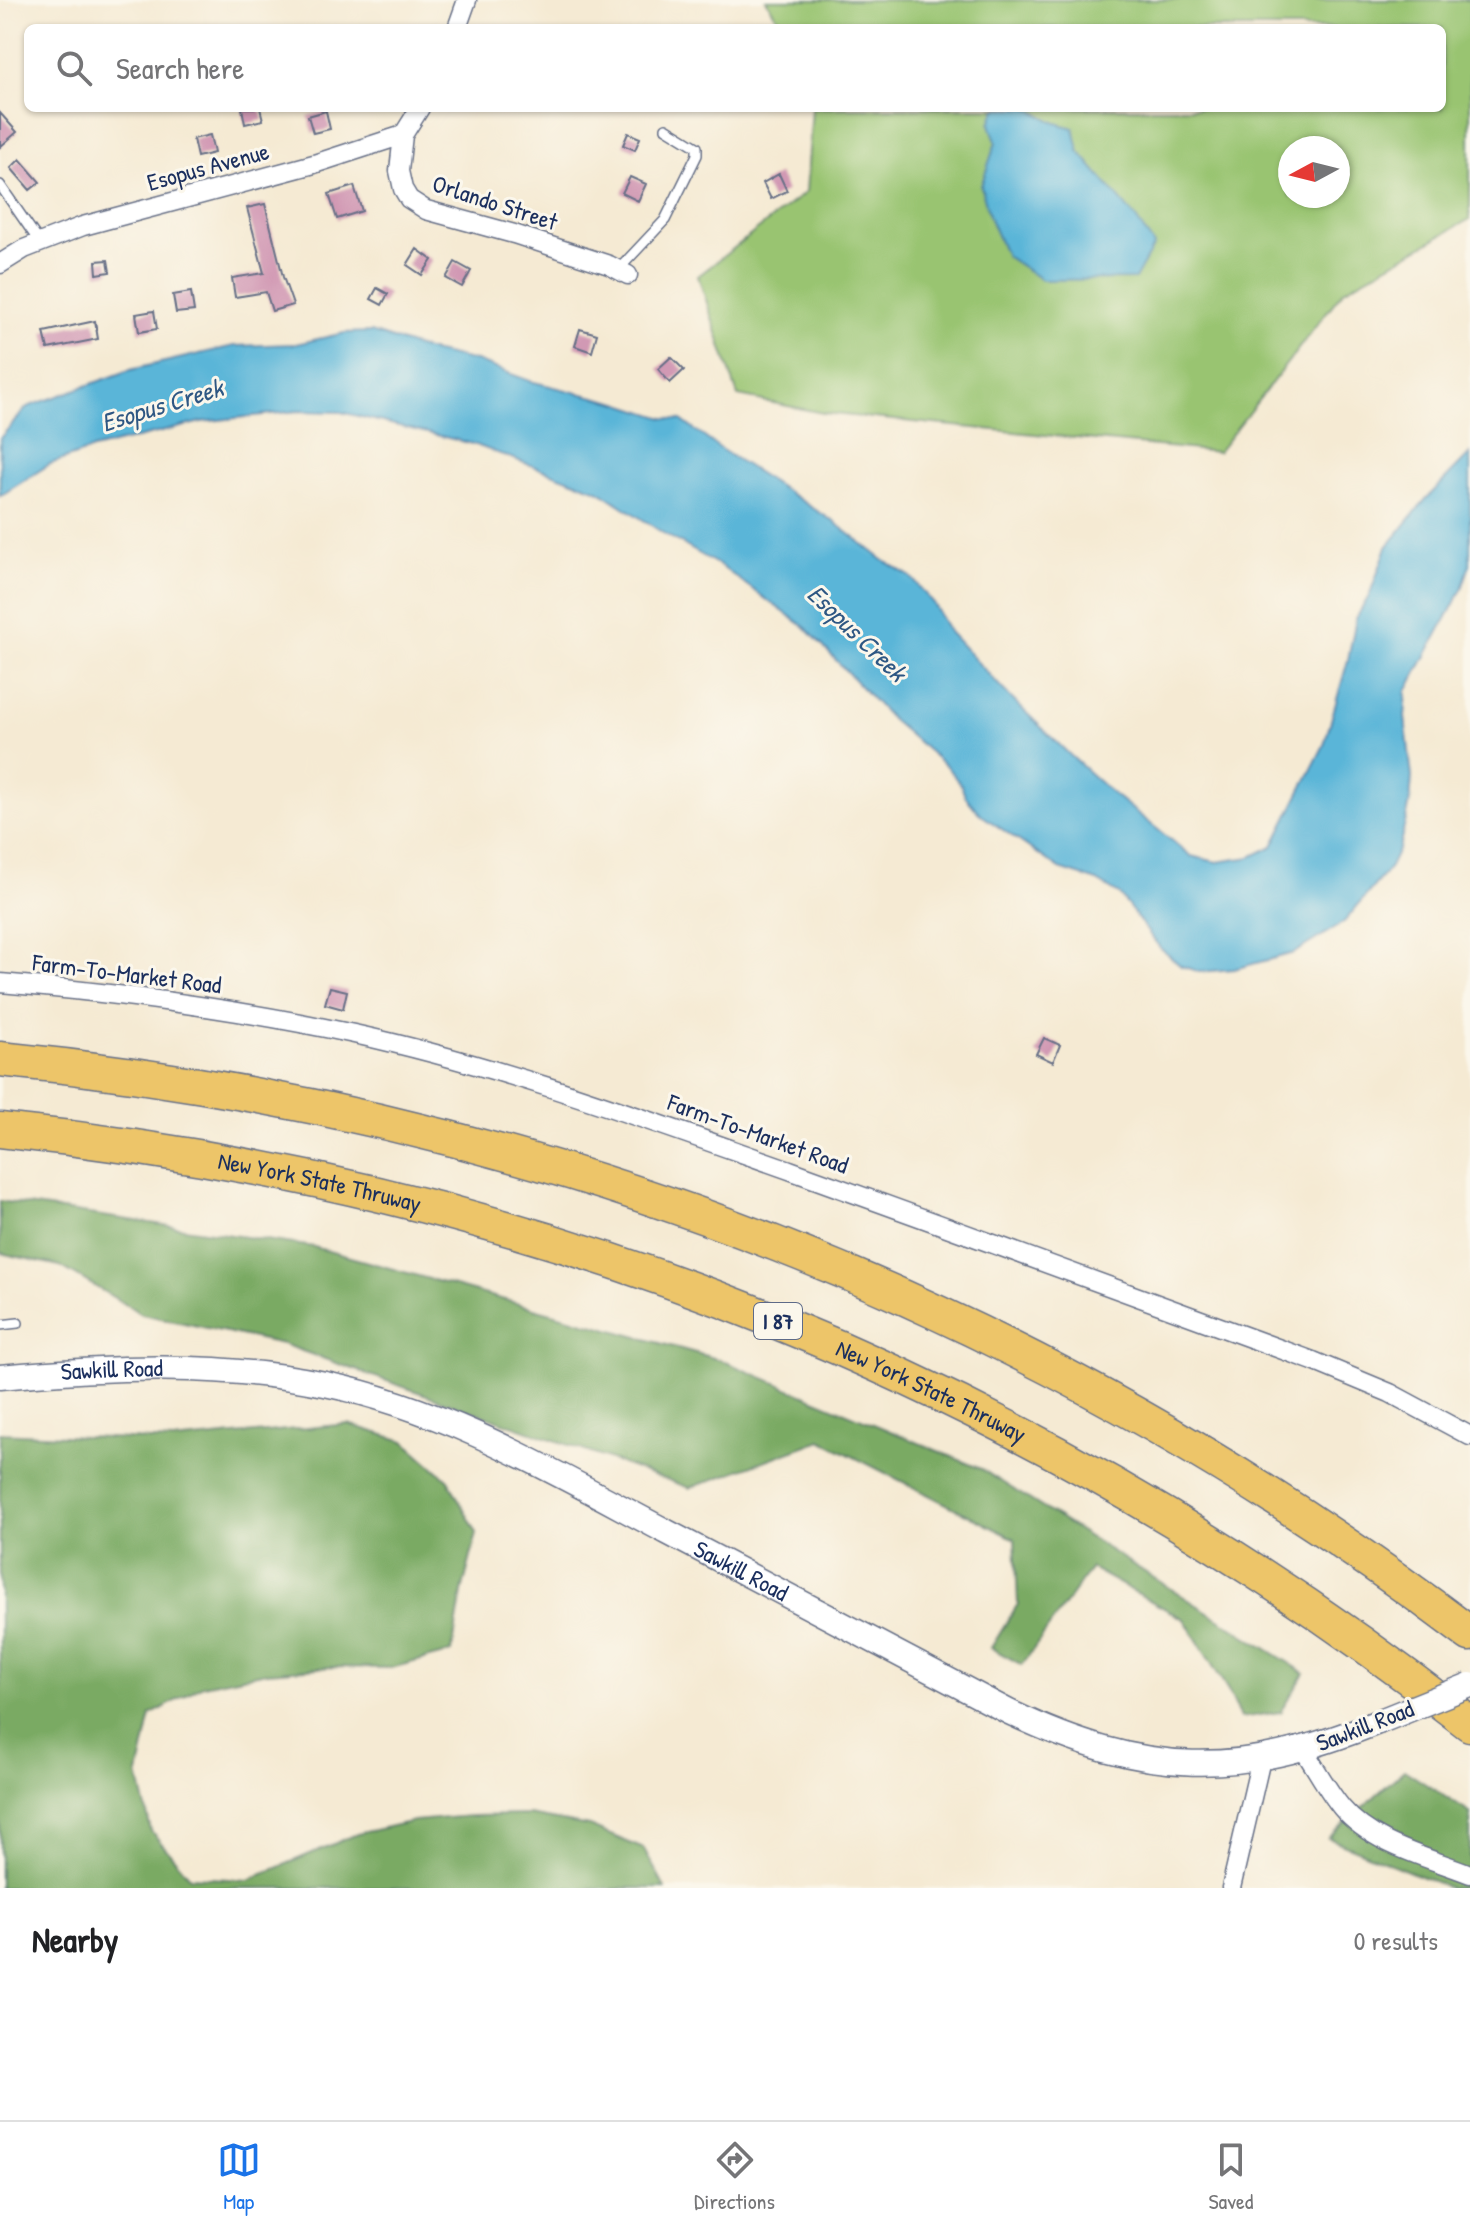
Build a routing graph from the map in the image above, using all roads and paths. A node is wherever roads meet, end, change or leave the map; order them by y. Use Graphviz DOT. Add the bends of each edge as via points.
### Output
graph roads {
  1 [pos="467,0"];
  2 [pos="458,24"];
  3 [pos="417,112"];
  4 [pos="666,128"];
  5 [pos="403,135"];
  6 [pos="0,185"];
  7 [pos="40,243"];
  8 [pos="0,264"];
  9 [pos="623,272"];
  10 [pos="0,983"];
  11 [pos="0,1059"];
  12 [pos="0,1130"];
  13 [pos="18,1323"];
  14 [pos="0,1325"];
  15 [pos="0,1377"];
  16 [pos="1470,1436"];
  17 [pos="1470,1634"];
  18 [pos="1470,1685"];
  19 [pos="1470,1724"];
  20 [pos="1303,1749"];
  21 [pos="1261,1759"];
  22 [pos="1470,1874"];
  23 [pos="1231,1888"];
  1 -- 2 [label="street"];
  3 -- 5 [label="street"];
  4 -- 9 [label="lane" via="697,147 697,155 665,220"];
  5 -- 7 [label="street, Esopus Avenue" via="83,226"];
  5 -- 9 [label="street, Orlando Street" via="403,189 426,210"];
  6 -- 7 [label="lane"];
  7 -- 8 [label="street, Esopus Avenue"];
  10 -- 16 [label="street, Farm-To-Market Road" via="219,1009 354,1034 455,1060 639,1117 1298,1355 1390,1393"];
  11 -- 17 [label="highway" via="176,1080 356,1114 534,1160 765,1238 933,1310 1147,1420 1303,1515"];
  12 -- 19 [label="highway, New York State Thruway / I 87" via="208,1157 368,1191 542,1238 738,1305 956,1400 1112,1482 1264,1575"];
  13 -- 14 [label="lane"];
  15 -- 21 [label="street, Sawkill Road" via="127,1368 228,1371 327,1385 404,1406 516,1453 1071,1740 1162,1761"];
  18 -- 20 [label="street, Sawkill Road, bridge"];
  20 -- 21 [label="street, Sawkill Road"];
  20 -- 22 [label="street" via="1342,1808 1362,1828"];
  21 -- 23 [label="street"];
}
